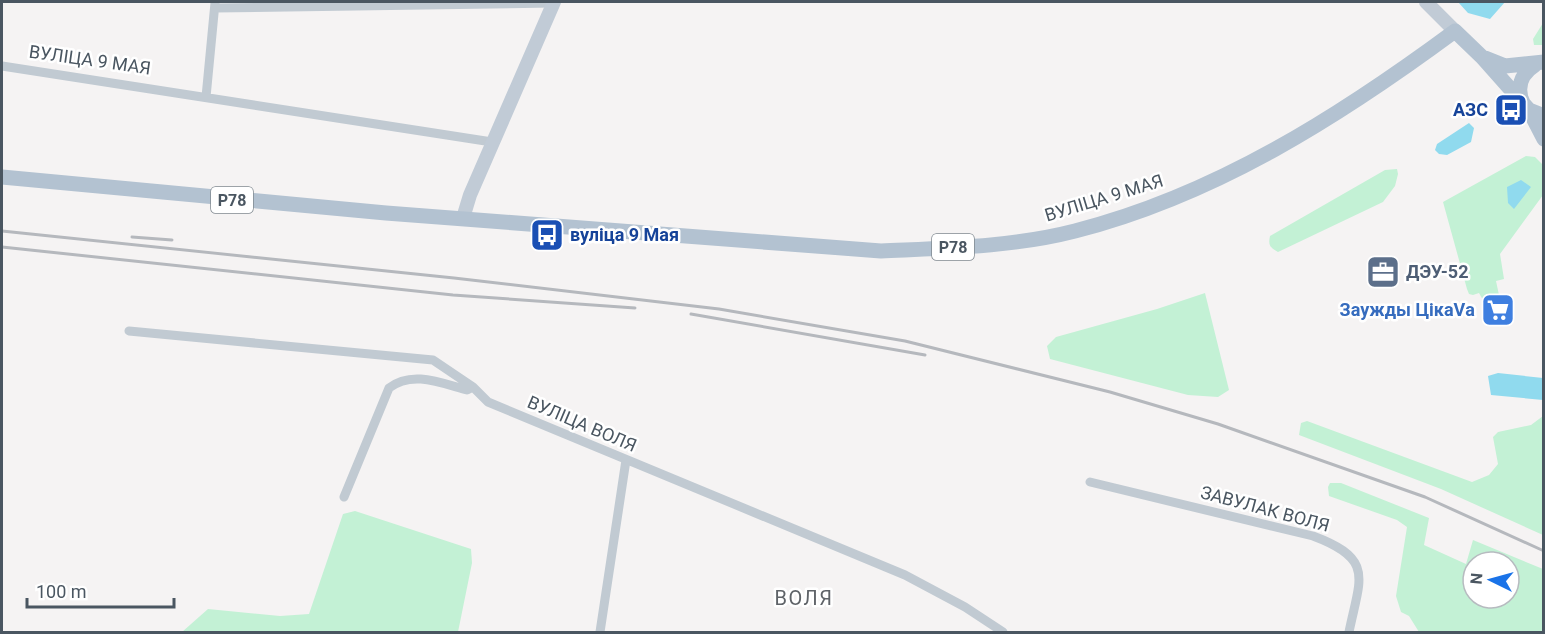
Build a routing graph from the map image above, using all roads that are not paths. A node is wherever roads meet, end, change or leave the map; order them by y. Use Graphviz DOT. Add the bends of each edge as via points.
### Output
graph roads {
  1 [pos="464,2"];
  2 [pos="554,2"];
  3 [pos="1426,2"];
  4 [pos="215,5"];
  5 [pos="1455,31"];
  6 [pos="1482,57"];
  7 [pos="1539,64"];
  8 [pos="2,66"];
  9 [pos="206,97"];
  10 [pos="1527,108"];
  11 [pos="1544,116"];
  12 [pos="1544,140"];
  13 [pos="492,142"];
  14 [pos="2,177"];
  15 [pos="462,218"];
  16 [pos="129,331"];
  17 [pos="473,387"];
  18 [pos="626,460"];
  19 [pos="1090,482"];
  20 [pos="344,497"];
  21 [pos="600,633"];
  22 [pos="1003,633"];
  23 [pos="1349,633"];
  1 -- 2 [label="street"];
  1 -- 4 [label="street"];
  2 -- 13 [label="street"];
  3 -- 5 [label="street"];
  4 -- 9 [label="street"];
  5 -- 6 [label="main road"];
  5 -- 15 [label="main road, ВУЛІЦА 9 МАЯ / Р78" via="1328,119 1254,162 1184,194 1074,231 1014,242 881,251"];
  6 -- 7 [label="main road" via="1505,66"];
  6 -- 10 [label="main road"];
  7 -- 10 [label="main road" via="1521,80 1520,93"];
  8 -- 9 [label="street, ВУЛІЦА 9 МАЯ"];
  9 -- 13 [label="street, ВУЛІЦА 9 МАЯ"];
  10 -- 11 [label="main road"];
  10 -- 12 [label="main road"];
  13 -- 15 [label="street"];
  14 -- 15 [label="main road, ВУЛІЦА 9 МАЯ / Р78"];
  16 -- 17 [label="street, ВУЛІЦА ВОЛЯ" via="433,360"];
  17 -- 18 [label="street, ВУЛІЦА ВОЛЯ" via="488,402"];
  17 -- 20 [label="street" via="467,390 408,378 389,388"];
  18 -- 21 [label="street"];
  18 -- 22 [label="street, ВУЛІЦА ВОЛЯ" via="905,575"];
  19 -- 23 [label="street, ЗАВУЛАК ВОЛЯ" via="1337,545 1352,555 1359,581"];
}
